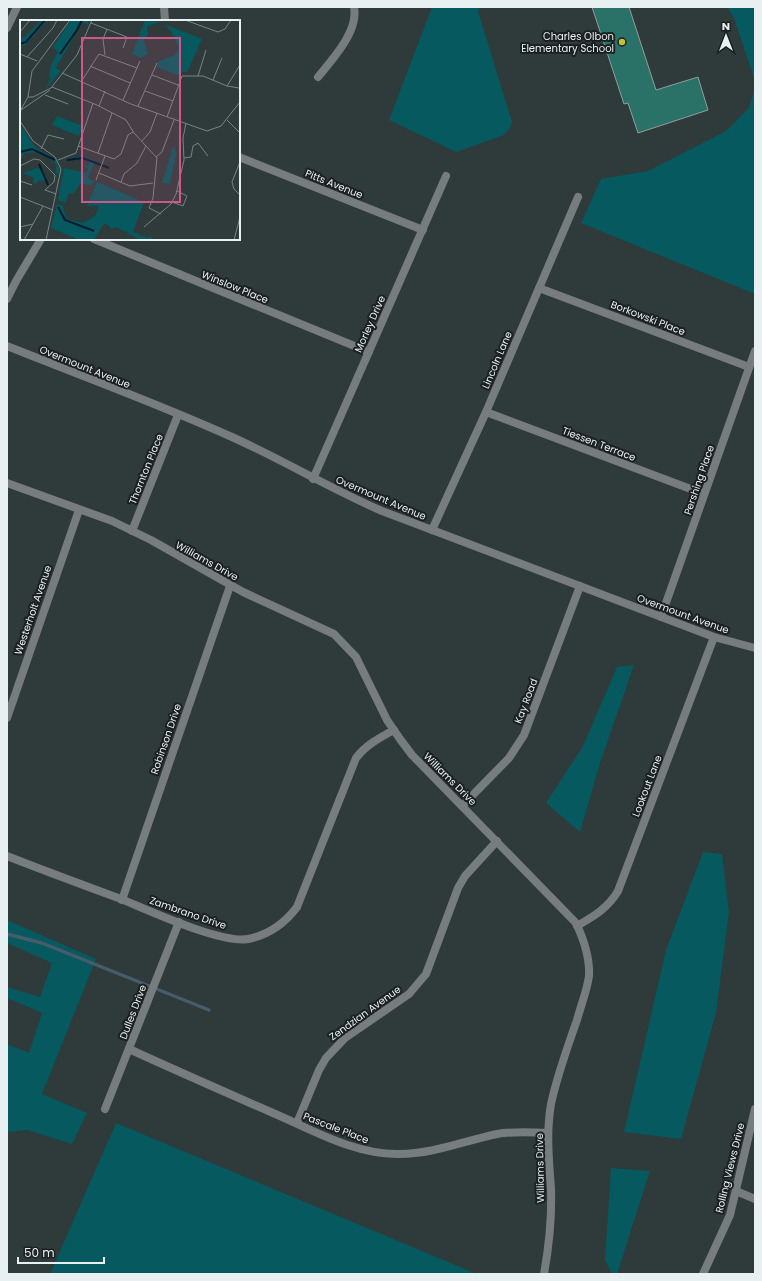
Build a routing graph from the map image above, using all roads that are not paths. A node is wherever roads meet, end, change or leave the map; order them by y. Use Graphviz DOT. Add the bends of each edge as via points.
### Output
graph roads {
  1 [pos="17,7"];
  2 [pos="164,7"];
  3 [pos="354,7"];
  4 [pos="165,20"];
  5 [pos="7,28"];
  6 [pos="318,77"];
  7 [pos="240,157"];
  8 [pos="446,176"];
  9 [pos="578,197"];
  10 [pos="422,230"];
  11 [pos="40,240"];
  12 [pos="96,240"];
  13 [pos="539,288"];
  14 [pos="7,299"];
  15 [pos="7,346"];
  16 [pos="755,351"];
  17 [pos="369,352"];
  18 [pos="749,367"];
  19 [pos="486,412"];
  20 [pos="178,415"];
  21 [pos="313,479"];
  22 [pos="7,483"];
  23 [pos="704,494"];
  24 [pos="79,510"];
  25 [pos="432,530"];
  26 [pos="132,531"];
  27 [pos="230,586"];
  28 [pos="580,586"];
  29 [pos="661,617"];
  30 [pos="714,637"];
  31 [pos="755,648"];
  32 [pos="7,718"];
  33 [pos="394,730"];
  34 [pos="462,806"];
  35 [pos="497,841"];
  36 [pos="7,856"];
  37 [pos="122,900"];
  38 [pos="179,922"];
  39 [pos="577,926"];
  40 [pos="129,1049"];
  41 [pos="105,1109"];
  42 [pos="755,1109"];
  43 [pos="297,1123"];
  44 [pos="548,1133"];
  45 [pos="736,1191"];
  46 [pos="755,1199"];
  47 [pos="544,1274"];
  48 [pos="703,1274"];
  1 -- 5 [label="street"];
  2 -- 4 [label="street"];
  3 -- 6 [label="street" via="353,22 344,44"];
  7 -- 10 [label="street, Pitts Avenue"];
  8 -- 10 [label="street, Morley Drive"];
  9 -- 13 [label="street, Lincoln Lane"];
  10 -- 17 [label="street, Morley Drive"];
  11 -- 14 [label="street"];
  12 -- 17 [label="street, Winslow Place"];
  13 -- 18 [label="street, Borkowski Place"];
  13 -- 19 [label="street, Lincoln Lane"];
  15 -- 20 [label="street, Overmount Avenue"];
  16 -- 18 [label="street, Pershing Place"];
  17 -- 21 [label="street, Morley Drive"];
  18 -- 23 [label="street, Pershing Place"];
  19 -- 23 [label="street, Tiessen Terrace"];
  19 -- 25 [label="street, Lincoln Lane"];
  20 -- 21 [label="street, Overmount Avenue" via="232,437"];
  20 -- 26 [label="street, Thornton Place"];
  21 -- 25 [label="street, Overmount Avenue" via="382,512"];
  22 -- 24 [label="street, Williams Drive"];
  23 -- 29 [label="street, Pershing Place"];
  24 -- 26 [label="street, Williams Drive"];
  24 -- 32 [label="street, Westerholt Avenue"];
  25 -- 28 [label="street, Overmount Avenue"];
  26 -- 27 [label="street, Williams Drive"];
  27 -- 33 [label="street, Williams Drive" via="334,634 343,641 356,657"];
  27 -- 37 [label="street, Robinson Drive"];
  28 -- 29 [label="street, Overmount Avenue"];
  28 -- 34 [label="street, Kay Road" via="524,735 509,758"];
  29 -- 30 [label="street, Overmount Avenue"];
  30 -- 31 [label="street, Overmount Avenue"];
  30 -- 39 [label="street, Lookout Lane" via="618,891 603,910"];
  33 -- 34 [label="street, Williams Drive" via="412,755"];
  33 -- 38 [label="street, Zambrano Drive" via="372,742 356,758 303,895 291,916 269,932 247,939 222,936"];
  34 -- 35 [label="street, Williams Drive"];
  35 -- 39 [label="street, Williams Drive" via="567,912"];
  35 -- 43 [label="street, Zendzian Avenue" via="465,876 458,888 426,974 409,994 345,1038 326,1058"];
  36 -- 37 [label="street, Zambrano Drive"];
  37 -- 38 [label="street, Zambrano Drive"];
  38 -- 40 [label="street, Dulles Drive"];
  39 -- 44 [label="street, Williams Drive" via="585,945 589,975 586,992 560,1070 551,1105"];
  40 -- 41 [label="street, Dulles Drive"];
  40 -- 43 [label="street, Pascale Place"];
  42 -- 45 [label="street, Rolling Views Drive"];
  43 -- 44 [label="street, Pascale Place" via="367,1151 400,1154 434,1150 497,1134"];
  44 -- 47 [label="street, Williams Drive" via="550,1227"];
  45 -- 46 [label="street"];
  45 -- 48 [label="street, Rolling Views Drive" via="730,1215"];
}
